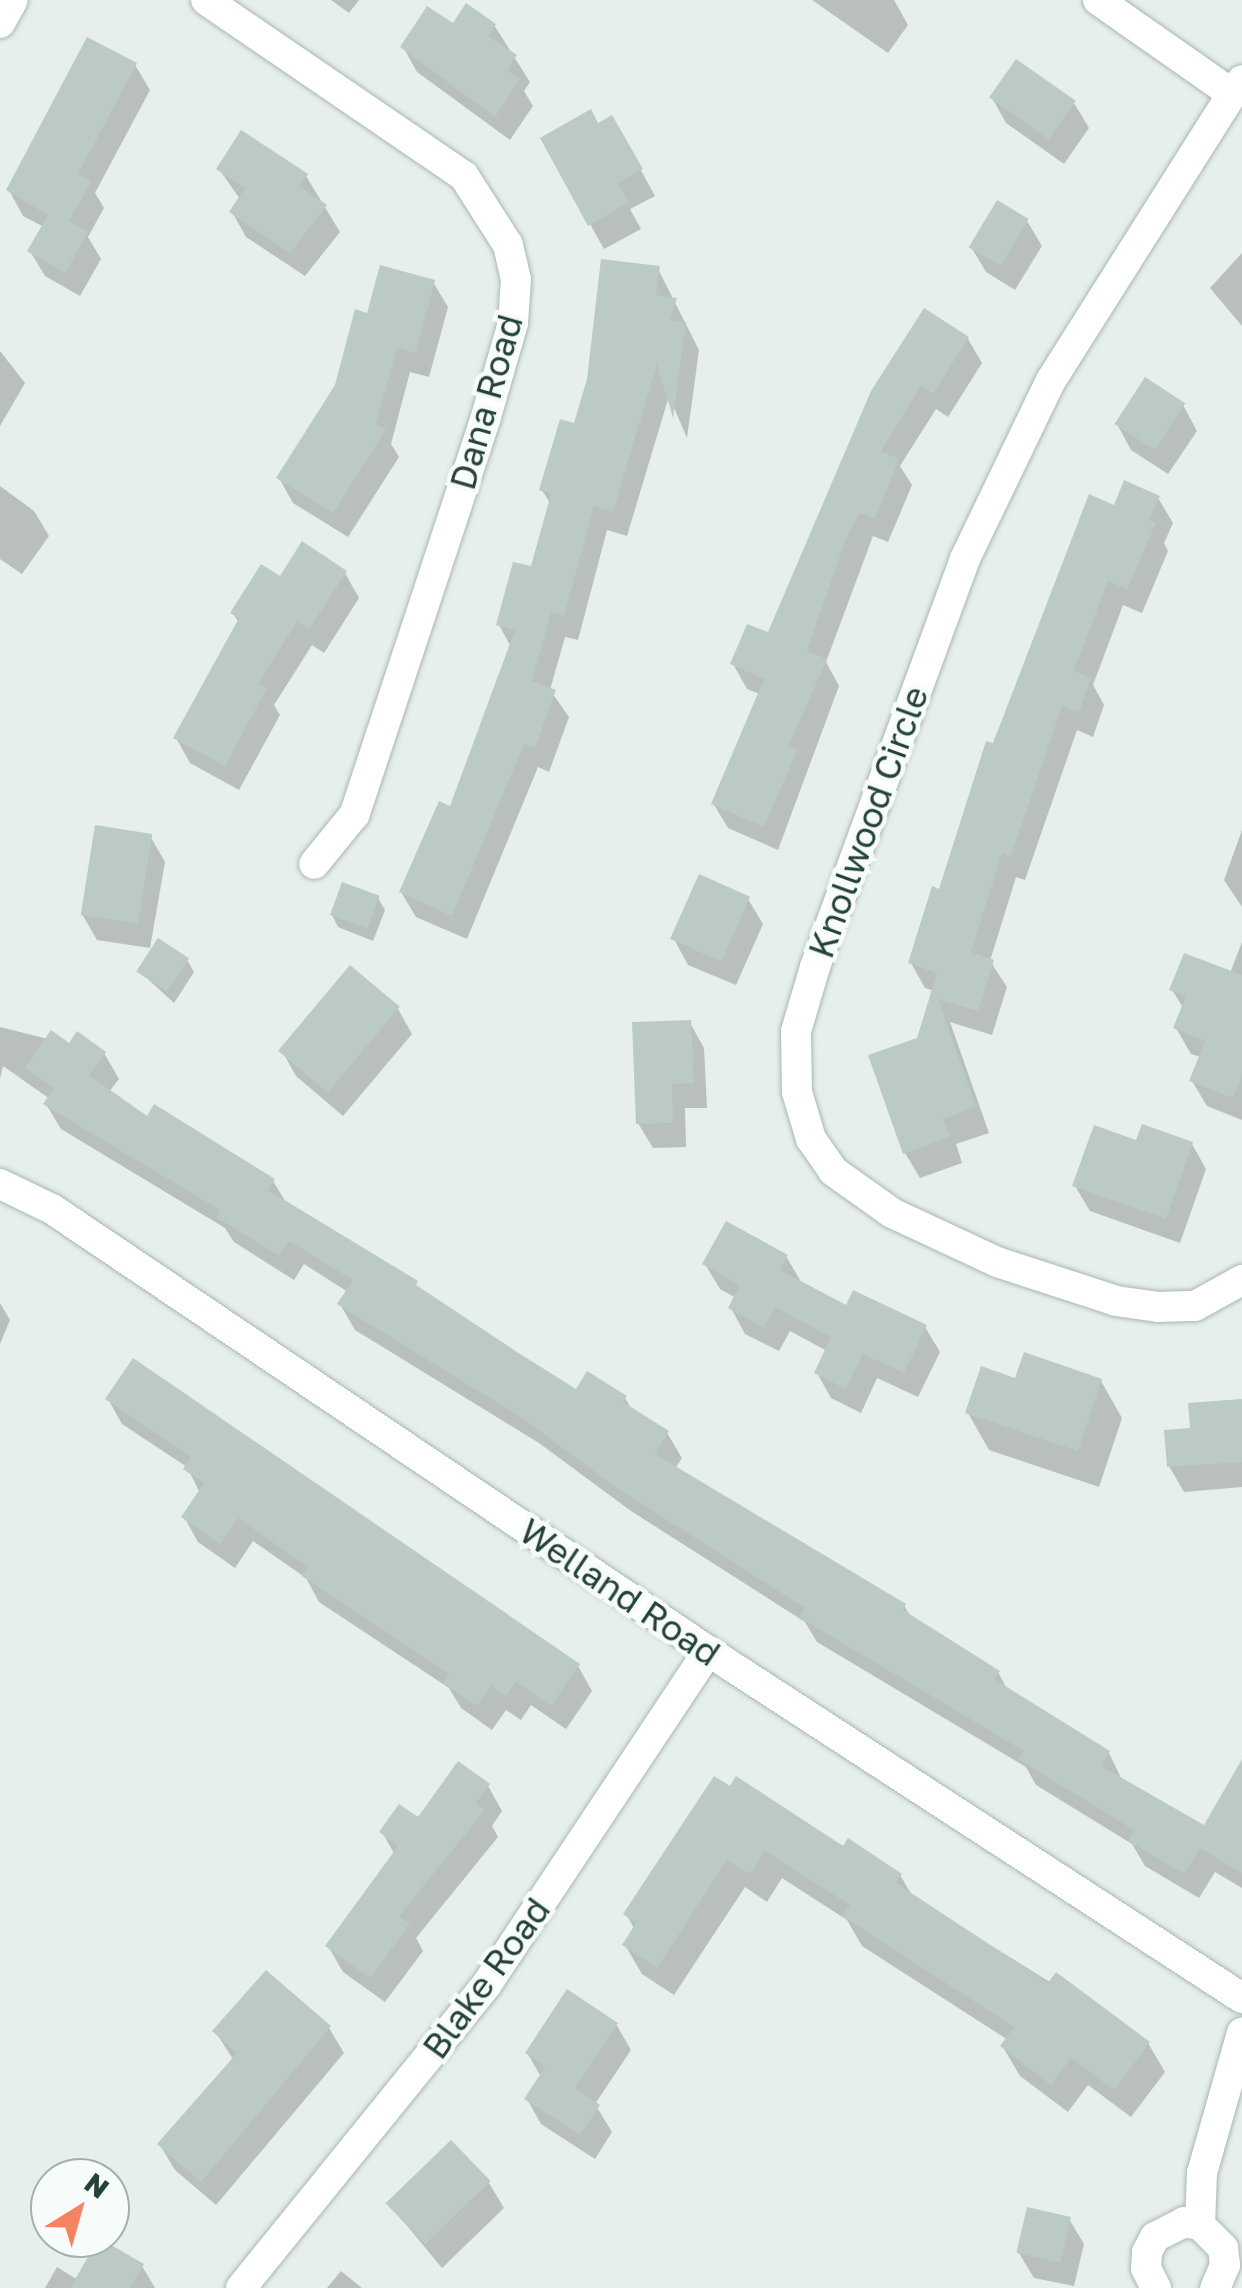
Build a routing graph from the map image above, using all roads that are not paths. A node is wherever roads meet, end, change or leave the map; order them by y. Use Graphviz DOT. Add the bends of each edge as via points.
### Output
graph roads {
  1 [pos="12,0"];
  2 [pos="206,0"];
  3 [pos="1098,0"];
  4 [pos="0,23"];
  5 [pos="1237,87"];
  6 [pos="314,864"];
  7 [pos="0,1184"];
  8 [pos="1242,1280"];
  9 [pos="708,1651"];
  10 [pos="1242,1998"];
  11 [pos="1242,2033"];
  12 [pos="1200,2225"];
  13 [pos="240,2288"];
  14 [pos="1156,2288"];
  15 [pos="1215,2288"];
  1 -- 4 [label="street"];
  2 -- 6 [label="street, Dana Road" via="464,176 502,232 516,279 513,323 485,420 354,815"];
  3 -- 5 [label="street"];
  5 -- 8 [label="street, Knollwood Circle" via="1052,380 965,560 815,967 796,1031 796,1092 810,1138 833,1170 892,1213 997,1262 1116,1301 1158,1306 1195,1306"];
  7 -- 9 [label="street, Welland Road" via="52,1209"];
  9 -- 10 [label="street, Welland Road"];
  9 -- 13 [label="street, Blake Road" via="487,1984"];
  11 -- 12 [label="street" via="1202,2174"];
  12 -- 14 [label="street" via="1168,2226 1155,2237 1146,2268"];
  12 -- 15 [label="street" via="1223,2248 1225,2265"];
}
